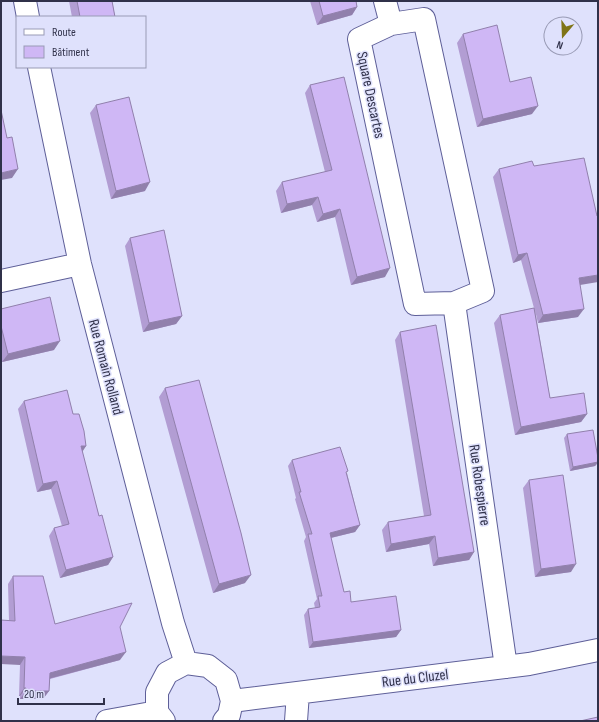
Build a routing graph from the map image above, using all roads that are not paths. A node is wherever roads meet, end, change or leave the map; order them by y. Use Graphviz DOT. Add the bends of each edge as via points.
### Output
graph roads {
  1 [pos="25,1"];
  2 [pos="385,1"];
  3 [pos="28,16"];
  4 [pos="391,24"];
  5 [pos="39,68"];
  6 [pos="80,264"];
  7 [pos="1,281"];
  8 [pos="454,303"];
  9 [pos="598,650"];
  10 [pos="186,663"];
  11 [pos="506,667"];
  12 [pos="298,693"];
  13 [pos="232,701"];
  14 [pos="161,717"];
  15 [pos="108,721"];
  16 [pos="224,721"];
  17 [pos="296,721"];
  1 -- 3 [label="street"];
  2 -- 4 [label="street"];
  4 -- 8 [label="street, Square Descartes" via="424,19 483,291"];
  4 -- 8 [label="street, Square Descartes" via="359,39 414,304"];
  5 -- 6 [label="street, Rue Romain Rolland"];
  6 -- 7 [label="street"];
  6 -- 10 [label="street, Rue Romain Rolland" via="173,622"];
  8 -- 11 [label="street, Rue Robespierre"];
  9 -- 11 [label="street, Rue du Cluzel"];
  10 -- 13 [label="street" via="208,666 226,680"];
  10 -- 14 [label="street" via="167,673 156,692"];
  11 -- 12 [label="street, Rue du Cluzel"];
  12 -- 13 [label="street, Rue du Cluzel"];
  12 -- 17 [label="street"];
  13 -- 16 [label="street" via="229,715"];
  14 -- 15 [label="street"];
}
